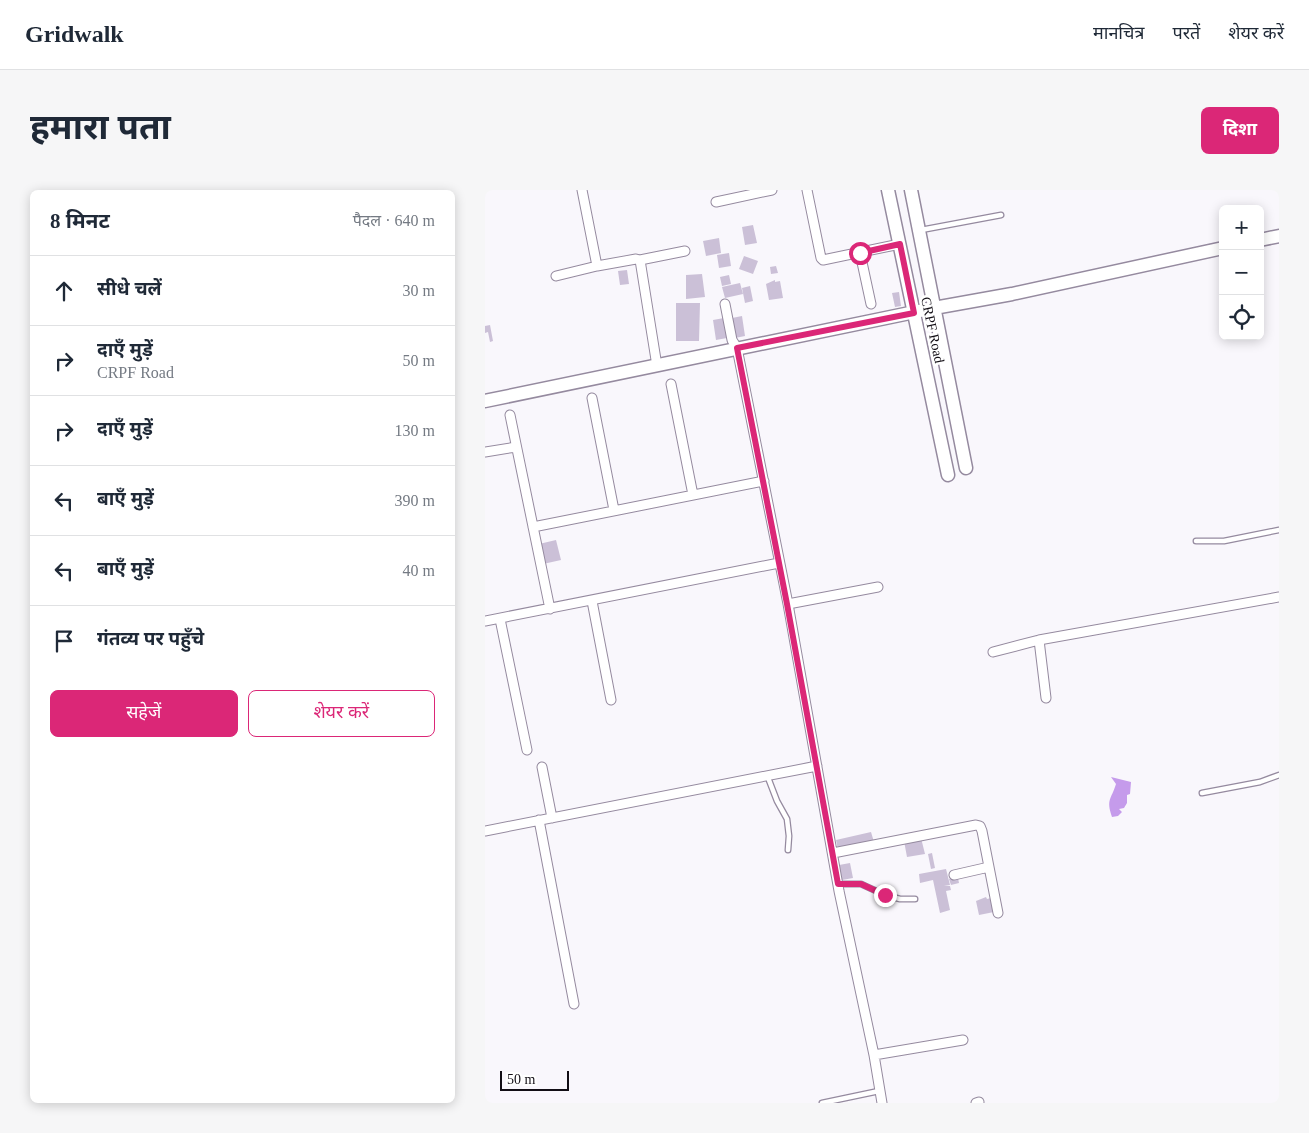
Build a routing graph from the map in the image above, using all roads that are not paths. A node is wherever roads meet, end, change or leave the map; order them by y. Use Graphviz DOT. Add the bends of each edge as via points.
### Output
graph roads {
  1 [pos="582,190"];
  2 [pos="772,190"];
  3 [pos="807,190"];
  4 [pos="888,190"];
  5 [pos="911,190"];
  6 [pos="716,202"];
  7 [pos="1001,215"];
  8 [pos="919,230"];
  9 [pos="1279,236"];
  10 [pos="1264,239"];
  11 [pos="900,244"];
  12 [pos="1219,249"];
  13 [pos="685,252"];
  14 [pos="860,253"];
  15 [pos="640,260"];
  16 [pos="597,266"];
  17 [pos="556,276"];
  18 [pos="725,304"];
  19 [pos="871,304"];
  20 [pos="934,308"];
  21 [pos="914,313"];
  22 [pos="737,348"];
  23 [pos="657,366"];
  24 [pos="671,384"];
  25 [pos="591,398"];
  26 [pos="485,401"];
  27 [pos="509,415"];
  28 [pos="516,447"];
  29 [pos="485,452"];
  30 [pos="966,468"];
  31 [pos="948,476"];
  32 [pos="764,481"];
  33 [pos="693,494"];
  34 [pos="614,510"];
  35 [pos="533,527"];
  36 [pos="1279,530"];
  37 [pos="1196,541"];
  38 [pos="779,563"];
  39 [pos="878,587"];
  40 [pos="1279,597"];
  41 [pos="592,601"];
  42 [pos="787,604"];
  43 [pos="550,609"];
  44 [pos="500,619"];
  45 [pos="485,622"];
  46 [pos="1039,640"];
  47 [pos="993,652"];
  48 [pos="1045,698"];
  49 [pos="611,700"];
  50 [pos="527,750"];
  51 [pos="817,766"];
  52 [pos="542,767"];
  53 [pos="767,775"];
  54 [pos="1279,775"];
  55 [pos="1202,793"];
  56 [pos="552,818"];
  57 [pos="539,820"];
  58 [pos="485,831"];
  59 [pos="788,850"];
  60 [pos="833,853"];
  61 [pos="989,867"];
  62 [pos="954,875"];
  63 [pos="838,884"];
  64 [pos="915,899"];
  65 [pos="998,913"];
  66 [pos="574,1004"];
  67 [pos="963,1040"];
  68 [pos="874,1054"];
  69 [pos="881,1091"];
  70 [pos="823,1103"];
  71 [pos="883,1103"];
  1 -- 16 [label="street"];
  2 -- 6 [label="street"];
  3 -- 14 [label="street" via="821,258"];
  4 -- 11 [label="street, CRPF Road"];
  5 -- 8 [label="street"];
  7 -- 8 [label="lane"];
  8 -- 20 [label="street"];
  9 -- 10 [label="street"];
  11 -- 14 [label="street"];
  11 -- 21 [label="street, CRPF Road"];
  12 -- 20 [label="street"];
  13 -- 15 [label="street"];
  14 -- 19 [label="street"];
  15 -- 16 [label="street"];
  15 -- 23 [label="street"];
  16 -- 17 [label="street"];
  18 -- 22 [label="street" via="731,340"];
  20 -- 21 [label="street"];
  20 -- 30 [label="street"];
  21 -- 22 [label="street"];
  21 -- 31 [label="street, CRPF Road"];
  22 -- 23 [label="street"];
  22 -- 32 [label="street"];
  23 -- 26 [label="street"];
  24 -- 33 [label="street"];
  25 -- 34 [label="street"];
  27 -- 28 [label="street"];
  28 -- 29 [label="street"];
  28 -- 35 [label="street"];
  32 -- 33 [label="street"];
  32 -- 38 [label="street"];
  33 -- 34 [label="street"];
  34 -- 35 [label="street"];
  35 -- 43 [label="street"];
  36 -- 37 [label="lane" via="1224,541"];
  38 -- 41 [label="street"];
  38 -- 42 [label="street"];
  39 -- 42 [label="street"];
  40 -- 46 [label="street"];
  41 -- 43 [label="street"];
  41 -- 49 [label="street"];
  42 -- 51 [label="street"];
  43 -- 44 [label="street"];
  44 -- 45 [label="street"];
  44 -- 50 [label="street"];
  46 -- 47 [label="street"];
  46 -- 48 [label="street"];
  51 -- 53 [label="street"];
  51 -- 60 [label="street"];
  52 -- 56 [label="street"];
  53 -- 56 [label="street"];
  53 -- 59 [label="lane" via="787,820"];
  54 -- 55 [label="lane"];
  56 -- 57 [label="street"];
  57 -- 58 [label="street"];
  57 -- 66 [label="street"];
  60 -- 61 [label="street" via="976,825 982,831"];
  60 -- 63 [label="street"];
  61 -- 62 [label="street"];
  61 -- 65 [label="street"];
  63 -- 64 [label="lane" via="861,884 885,895"];
  63 -- 68 [label="street"];
  67 -- 68 [label="street"];
  68 -- 69 [label="street"];
  69 -- 70 [label="lane"];
  69 -- 71 [label="street"];
}
